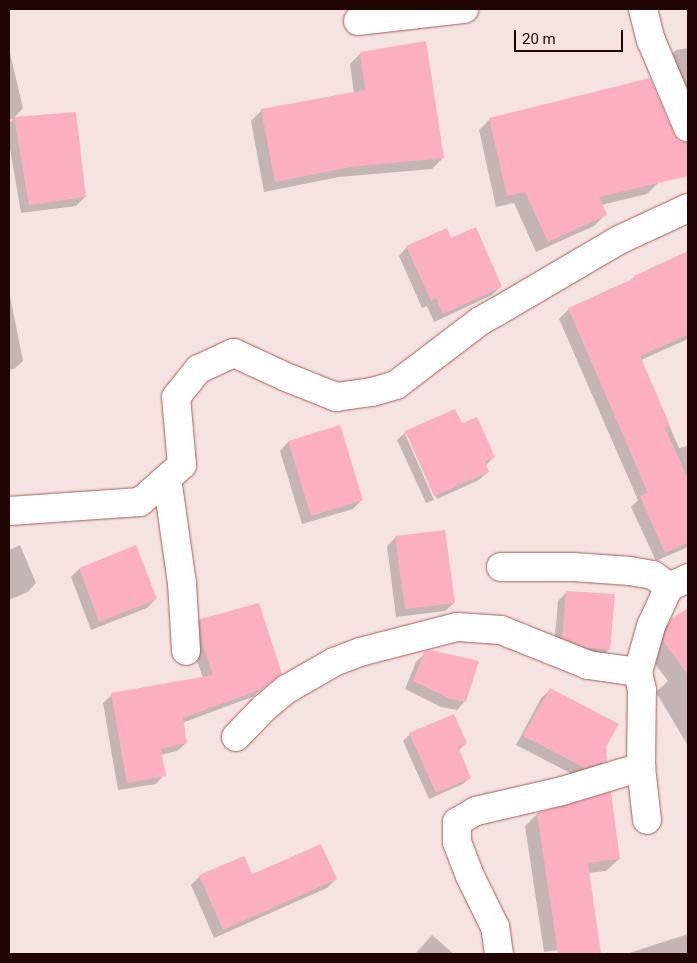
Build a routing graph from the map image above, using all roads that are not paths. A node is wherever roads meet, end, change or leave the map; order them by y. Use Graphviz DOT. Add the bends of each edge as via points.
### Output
graph roads {
  1 [pos="464,9"];
  2 [pos="643,9"];
  3 [pos="358,21"];
  4 [pos="688,128"];
  5 [pos="688,208"];
  6 [pos="167,478"];
  7 [pos="9,511"];
  8 [pos="501,567"];
  9 [pos="679,582"];
  10 [pos="186,651"];
  11 [pos="638,672"];
  12 [pos="236,737"];
  13 [pos="641,767"];
  14 [pos="647,820"];
  15 [pos="499,954"];
  1 -- 3 [label="street"];
  2 -- 4 [label="street" via="651,40"];
  5 -- 6 [label="street" via="619,240 480,321 396,385 372,392 336,396 234,352 199,369 176,397 182,465"];
  6 -- 7 [label="street" via="140,502"];
  6 -- 10 [label="street" via="182,583"];
  8 -- 9 [label="street" via="630,571"];
  9 -- 11 [label="street" via="651,626"];
  11 -- 12 [label="street" via="588,665 501,630 457,627 360,652 334,662 287,690"];
  11 -- 13 [label="street" via="642,690"];
  13 -- 14 [label="street"];
  13 -- 15 [label="street" via="562,791 476,811 457,822 457,842 495,927"];
}
